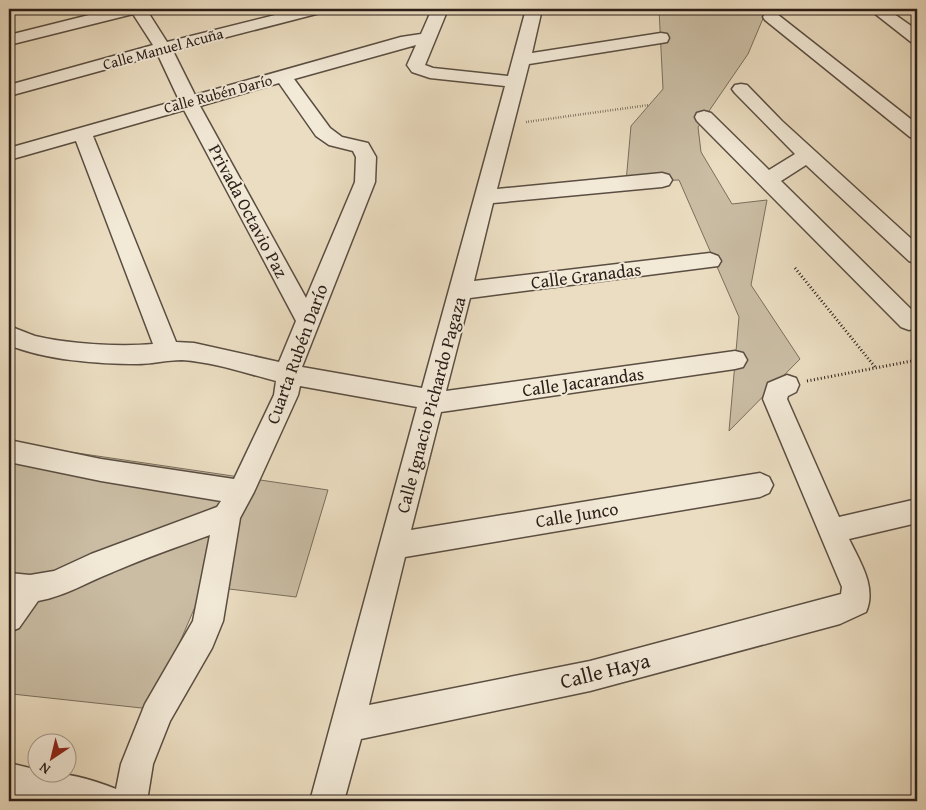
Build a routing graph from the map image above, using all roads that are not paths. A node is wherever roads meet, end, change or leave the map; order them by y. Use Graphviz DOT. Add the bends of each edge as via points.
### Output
graph roads {
  1 [pos="132,9"];
  2 [pos="138,9"];
  3 [pos="318,9"];
  4 [pos="440,9"];
  5 [pos="534,9"];
  6 [pos="877,9"];
  7 [pos="771,17"];
  8 [pos="429,38"];
  9 [pos="661,38"];
  10 [pos="917,38"];
  11 [pos="9,40"];
  12 [pos="163,48"];
  13 [pos="519,71"];
  14 [pos="283,76"];
  15 [pos="741,88"];
  16 [pos="9,91"];
  17 [pos="190,102"];
  18 [pos="704,117"];
  19 [pos="82,132"];
  20 [pos="917,133"];
  21 [pos="9,154"];
  22 [pos="807,155"];
  23 [pos="662,180"];
  24 [pos="767,181"];
  25 [pos="485,197"];
  26 [pos="917,256"];
  27 [pos="710,261"];
  28 [pos="461,292"];
  29 [pos="307,320"];
  30 [pos="909,321"];
  31 [pos="9,335"];
  32 [pos="168,353"];
  33 [pos="735,360"];
  34 [pos="288,374"];
  35 [pos="787,385"];
  36 [pos="431,401"];
  37 [pos="9,450"];
  38 [pos="760,485"];
  39 [pos="241,492"];
  40 [pos="917,511"];
  41 [pos="227,516"];
  42 [pos="832,531"];
  43 [pos="393,546"];
  44 [pos="19,587"];
  45 [pos="9,618"];
  46 [pos="350,725"];
  47 [pos="9,780"];
  48 [pos="104,801"];
  49 [pos="130,801"];
  50 [pos="328,801"];
  1 -- 11 [label="street"];
  2 -- 12 [label="street, Privada Octavio Paz"];
  3 -- 12 [label="street, Calle Manuel Acuña"];
  4 -- 8 [label="street"];
  5 -- 13 [label="street, Calle Ignacio Pichardo Pagaza"];
  6 -- 10 [label="street"];
  7 -- 20 [label="street"];
  8 -- 13 [label="street" via="416,66 419,70 430,73"];
  8 -- 14 [label="street, Calle Rubén Darío" via="407,41"];
  9 -- 13 [label="street"];
  12 -- 16 [label="street, Calle Manuel Acuña"];
  12 -- 17 [label="street, Privada Octavio Paz"];
  13 -- 25 [label="street, Calle Ignacio Pichardo Pagaza"];
  14 -- 17 [label="street, Calle Rubén Darío"];
  14 -- 29 [label="street, Cuarta Rubén Darío" via="323,132 336,141 357,145 366,157 365,182"];
  15 -- 22 [label="street"];
  17 -- 19 [label="street, Calle Rubén Darío"];
  17 -- 29 [label="street, Privada Octavio Paz"];
  18 -- 24 [label="street"];
  19 -- 21 [label="street, Calle Rubén Darío"];
  19 -- 32 [label="street"];
  22 -- 24 [label="street"];
  22 -- 26 [label="street"];
  23 -- 25 [label="street"];
  24 -- 30 [label="street"];
  25 -- 28 [label="street, Calle Ignacio Pichardo Pagaza"];
  27 -- 28 [label="street, Calle Granadas"];
  28 -- 36 [label="street, Calle Ignacio Pichardo Pagaza"];
  29 -- 34 [label="street, Cuarta Rubén Darío"];
  31 -- 32 [label="street, Calle Jacarandas" via="31,344 67,350 137,355"];
  32 -- 34 [label="street, Calle Jacarandas" via="194,352"];
  33 -- 36 [label="street, Calle Jacarandas" via="454,401"];
  34 -- 36 [label="street, Calle Jacarandas"];
  34 -- 39 [label="street, Cuarta Rubén Darío" via="286,396"];
  35 -- 42 [label="street" via="777,390 775,398"];
  36 -- 43 [label="street, Calle Ignacio Pichardo Pagaza"];
  37 -- 39 [label="street" via="101,470"];
  38 -- 43 [label="street, Calle Junco"];
  39 -- 41 [label="street, Cuarta Rubén Darío"];
  40 -- 42 [label="street"];
  41 -- 44 [label="street" via="101,563 70,580 54,585"];
  41 -- 49 [label="street, Cuarta Rubén Darío" via="208,621 156,715 137,764"];
  42 -- 46 [label="street, Calle Haya" via="856,587 856,602 840,610 590,676"];
  43 -- 46 [label="street, Calle Ignacio Pichardo Pagaza"];
  44 -- 45 [label="street"];
  46 -- 50 [label="street, Calle Ignacio Pichardo Pagaza"];
  47 -- 48 [label="street"];
}
